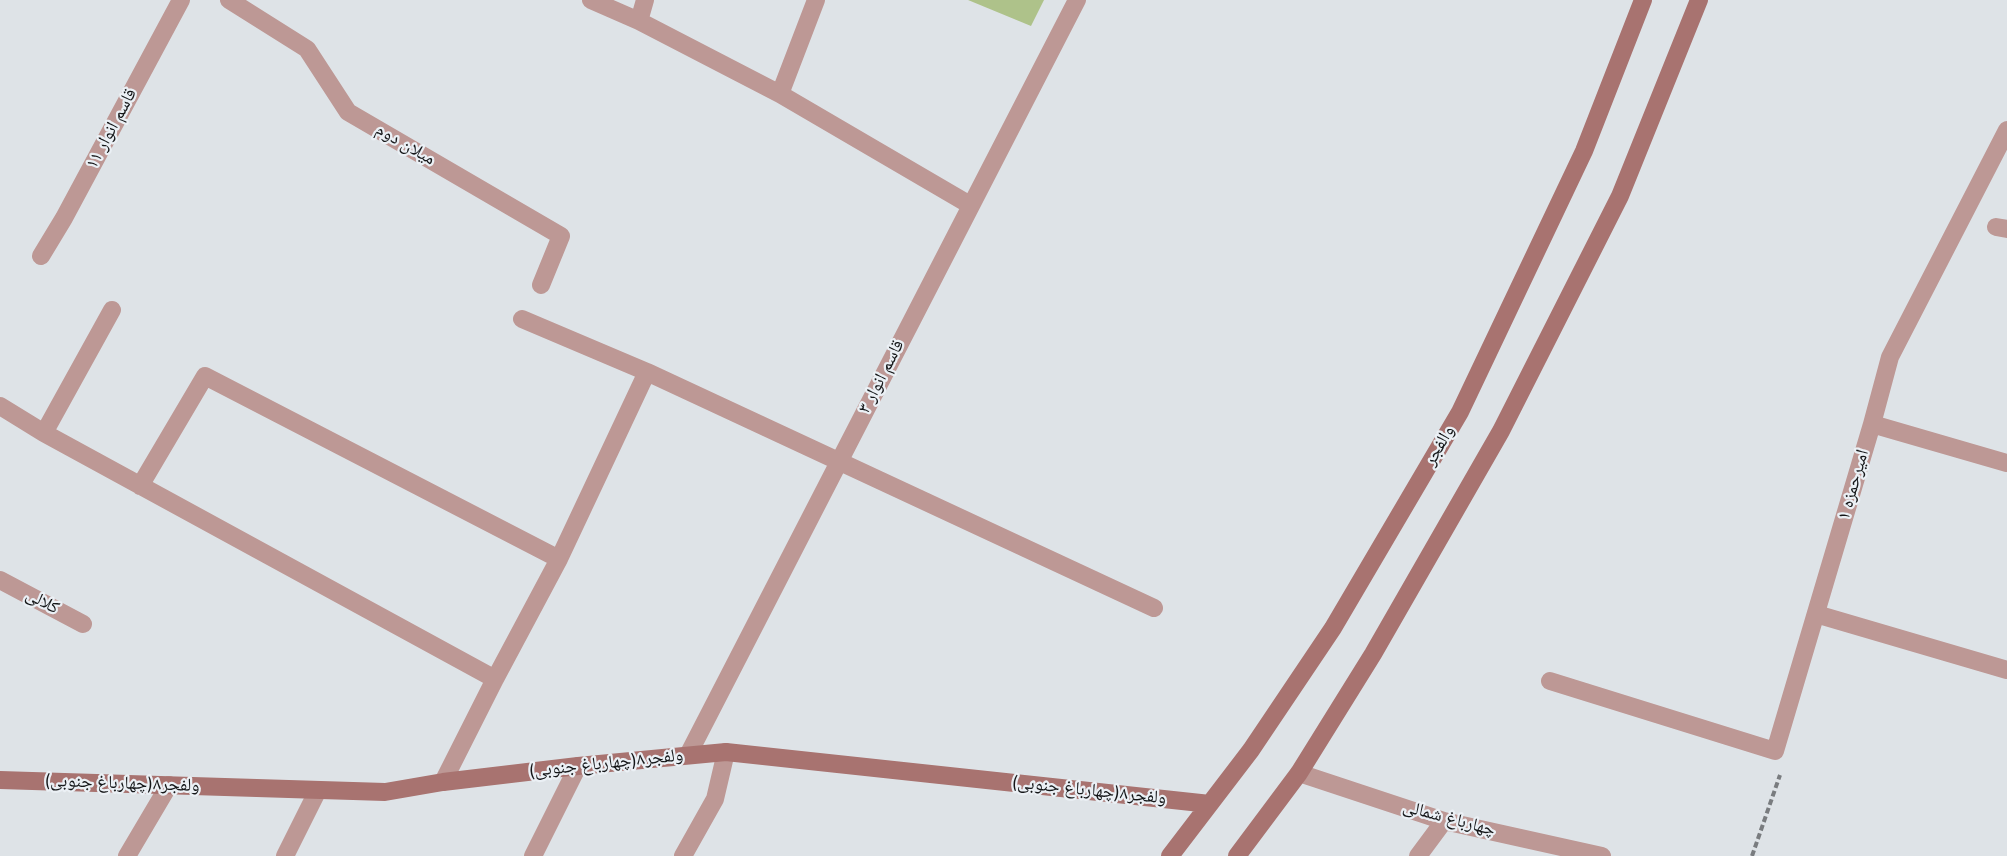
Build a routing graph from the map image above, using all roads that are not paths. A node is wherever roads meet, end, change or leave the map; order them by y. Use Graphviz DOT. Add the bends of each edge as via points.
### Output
graph roads {
  1 [pos="181,0"];
  2 [pos="230,0"];
  3 [pos="591,0"];
  4 [pos="645,0"];
  5 [pos="816,0"];
  6 [pos="1077,0"];
  7 [pos="1642,0"];
  8 [pos="1699,0"];
  9 [pos="639,21"];
  10 [pos="780,94"];
  11 [pos="2007,130"];
  12 [pos="970,206"];
  13 [pos="41,256"];
  14 [pos="541,285"];
  15 [pos="112,310"];
  16 [pos="522,319"];
  17 [pos="647,372"];
  18 [pos="0,406"];
  19 [pos="1872,424"];
  20 [pos="44,433"];
  21 [pos="839,462"];
  22 [pos="2007,463"];
  23 [pos="140,486"];
  24 [pos="559,559"];
  25 [pos="0,580"];
  26 [pos="1154,608"];
  27 [pos="1816,614"];
  28 [pos="83,624"];
  29 [pos="2007,670"];
  30 [pos="495,679"];
  31 [pos="1550,681"];
  32 [pos="726,752"];
  33 [pos="688,754"];
  34 [pos="578,766"];
  35 [pos="1299,774"];
  36 [pos="0,780"];
  37 [pos="443,782"];
  38 [pos="169,785"];
  39 [pos="318,790"];
  40 [pos="1210,804"];
  41 [pos="1444,821"];
  42 [pos="127,856"];
  43 [pos="285,856"];
  44 [pos="533,856"];
  45 [pos="683,856"];
  46 [pos="1170,856"];
  47 [pos="1237,856"];
  48 [pos="1418,856"];
  49 [pos="1602,856"];
  1 -- 13 [label="street, قاسم انوار ۱۱"];
  2 -- 14 [label="street, میلان دوم" via="307,49 348,112 561,236"];
  3 -- 9 [label="street"];
  4 -- 9 [label="street"];
  5 -- 10 [label="street"];
  6 -- 12 [label="street, قاسم انوار ۳"];
  7 -- 40 [label="main road, والفجر" via="1584,151 1460,412 1333,628"];
  8 -- 35 [label="main road" via="1620,196 1501,431"];
  9 -- 10 [label="street"];
  10 -- 12 [label="street"];
  11 -- 19 [label="street, امیرحمزه ۱" via="1890,357"];
  12 -- 21 [label="street, قاسم انوار ۳"];
  15 -- 20 [label="street"];
  16 -- 17 [label="street"];
  17 -- 21 [label="street"];
  17 -- 24 [label="street"];
  18 -- 20 [label="street"];
  19 -- 22 [label="street"];
  19 -- 27 [label="street, امیرحمزه ۱"];
  20 -- 23 [label="street"];
  21 -- 26 [label="street"];
  21 -- 33 [label="street, قاسم انوار ۳"];
  23 -- 24 [label="street" via="205,376"];
  23 -- 30 [label="street"];
  24 -- 30 [label="street"];
  25 -- 28 [label="street, کلالی"];
  27 -- 29 [label="street"];
  27 -- 31 [label="street, امیرحمزه ۱" via="1775,751"];
  30 -- 37 [label="street"];
  32 -- 33 [label="main road, ولفجر۸(چهارباغ جنوبی)"];
  32 -- 40 [label="main road, ولفجر۸(چهارباغ جنوبی)"];
  32 -- 45 [label="street" via="715,799"];
  33 -- 34 [label="main road, ولفجر۸(چهارباغ جنوبی)"];
  34 -- 37 [label="main road, ولفجر۸(چهارباغ جنوبی)"];
  34 -- 44 [label="street"];
  35 -- 41 [label="street, چهارباغ شمالی"];
  35 -- 47 [label="main road"];
  36 -- 38 [label="main road, ولفجر۸(چهارباغ جنوبی)"];
  37 -- 39 [label="main road, ولفجر۸(چهارباغ جنوبی)" via="385,792"];
  38 -- 39 [label="main road, ولفجر۸(چهارباغ جنوبی)"];
  38 -- 42 [label="street"];
  39 -- 43 [label="street"];
  40 -- 46 [label="main road, والفجر"];
  41 -- 48 [label="street"];
  41 -- 49 [label="street, چهارباغ شمالی"];
}
